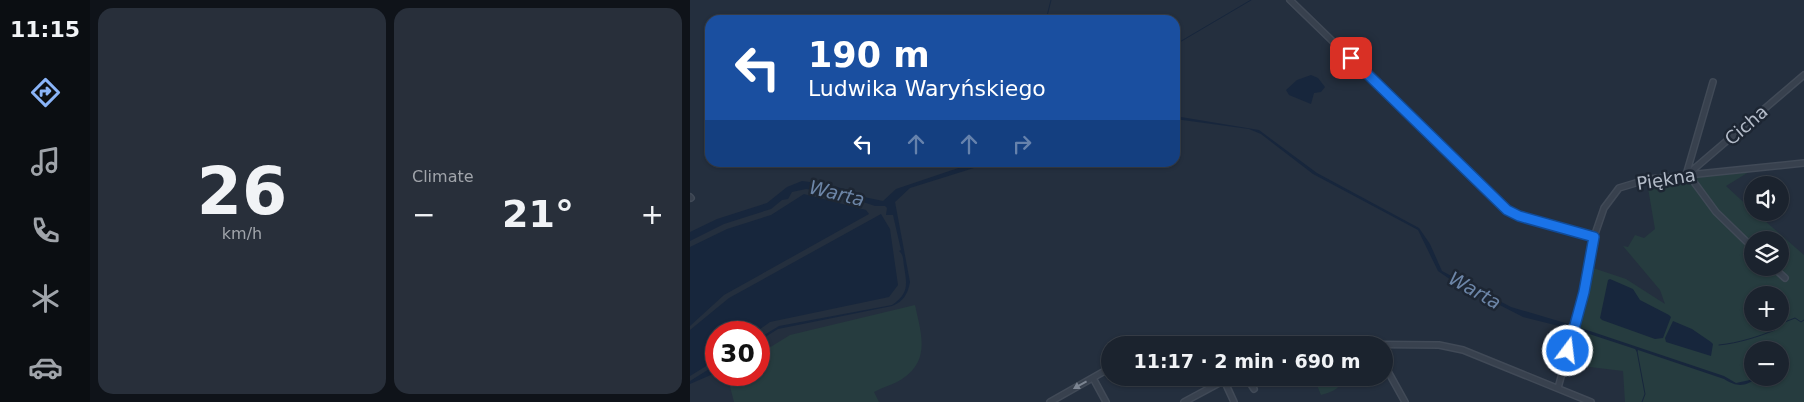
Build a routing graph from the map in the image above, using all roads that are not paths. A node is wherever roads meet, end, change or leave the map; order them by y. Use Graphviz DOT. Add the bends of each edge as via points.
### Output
graph roads {
  1 [pos="1290,0"];
  2 [pos="1804,75"];
  3 [pos="1713,82"];
  4 [pos="1804,163"];
  5 [pos="1687,174"];
  6 [pos="1594,237"];
  7 [pos="1744,239"];
  8 [pos="1393,344"];
  9 [pos="1101,373"];
  10 [pos="1093,378"];
  11 [pos="1393,380"];
  12 [pos="1211,386"];
  13 [pos="1226,386"];
  14 [pos="1252,386"];
  15 [pos="1558,388"];
  16 [pos="1254,389"];
  17 [pos="1050,402"];
  18 [pos="1106,402"];
  19 [pos="1184,402"];
  20 [pos="1234,402"];
  21 [pos="1405,402"];
  22 [pos="1591,402"];
  1 -- 6 [label="street" via="1507,210"];
  2 -- 5 [label="street, Cicha"];
  3 -- 5 [label="street"];
  4 -- 5 [label="street, Piękna"];
  5 -- 6 [label="street, Piękna" via="1649,179 1619,188 1604,208"];
  5 -- 7 [label="street" via="1716,212"];
  6 -- 15 [label="street, Piękna"];
  8 -- 15 [label="street" via="1457,348"];
  9 -- 10 [label="street"];
  10 -- 17 [label="street, one-way"];
  10 -- 18 [label="street"];
  11 -- 21 [label="street"];
  12 -- 19 [label="street"];
  13 -- 20 [label="street"];
  14 -- 16 [label="street"];
  15 -- 22 [label="street"];
}
